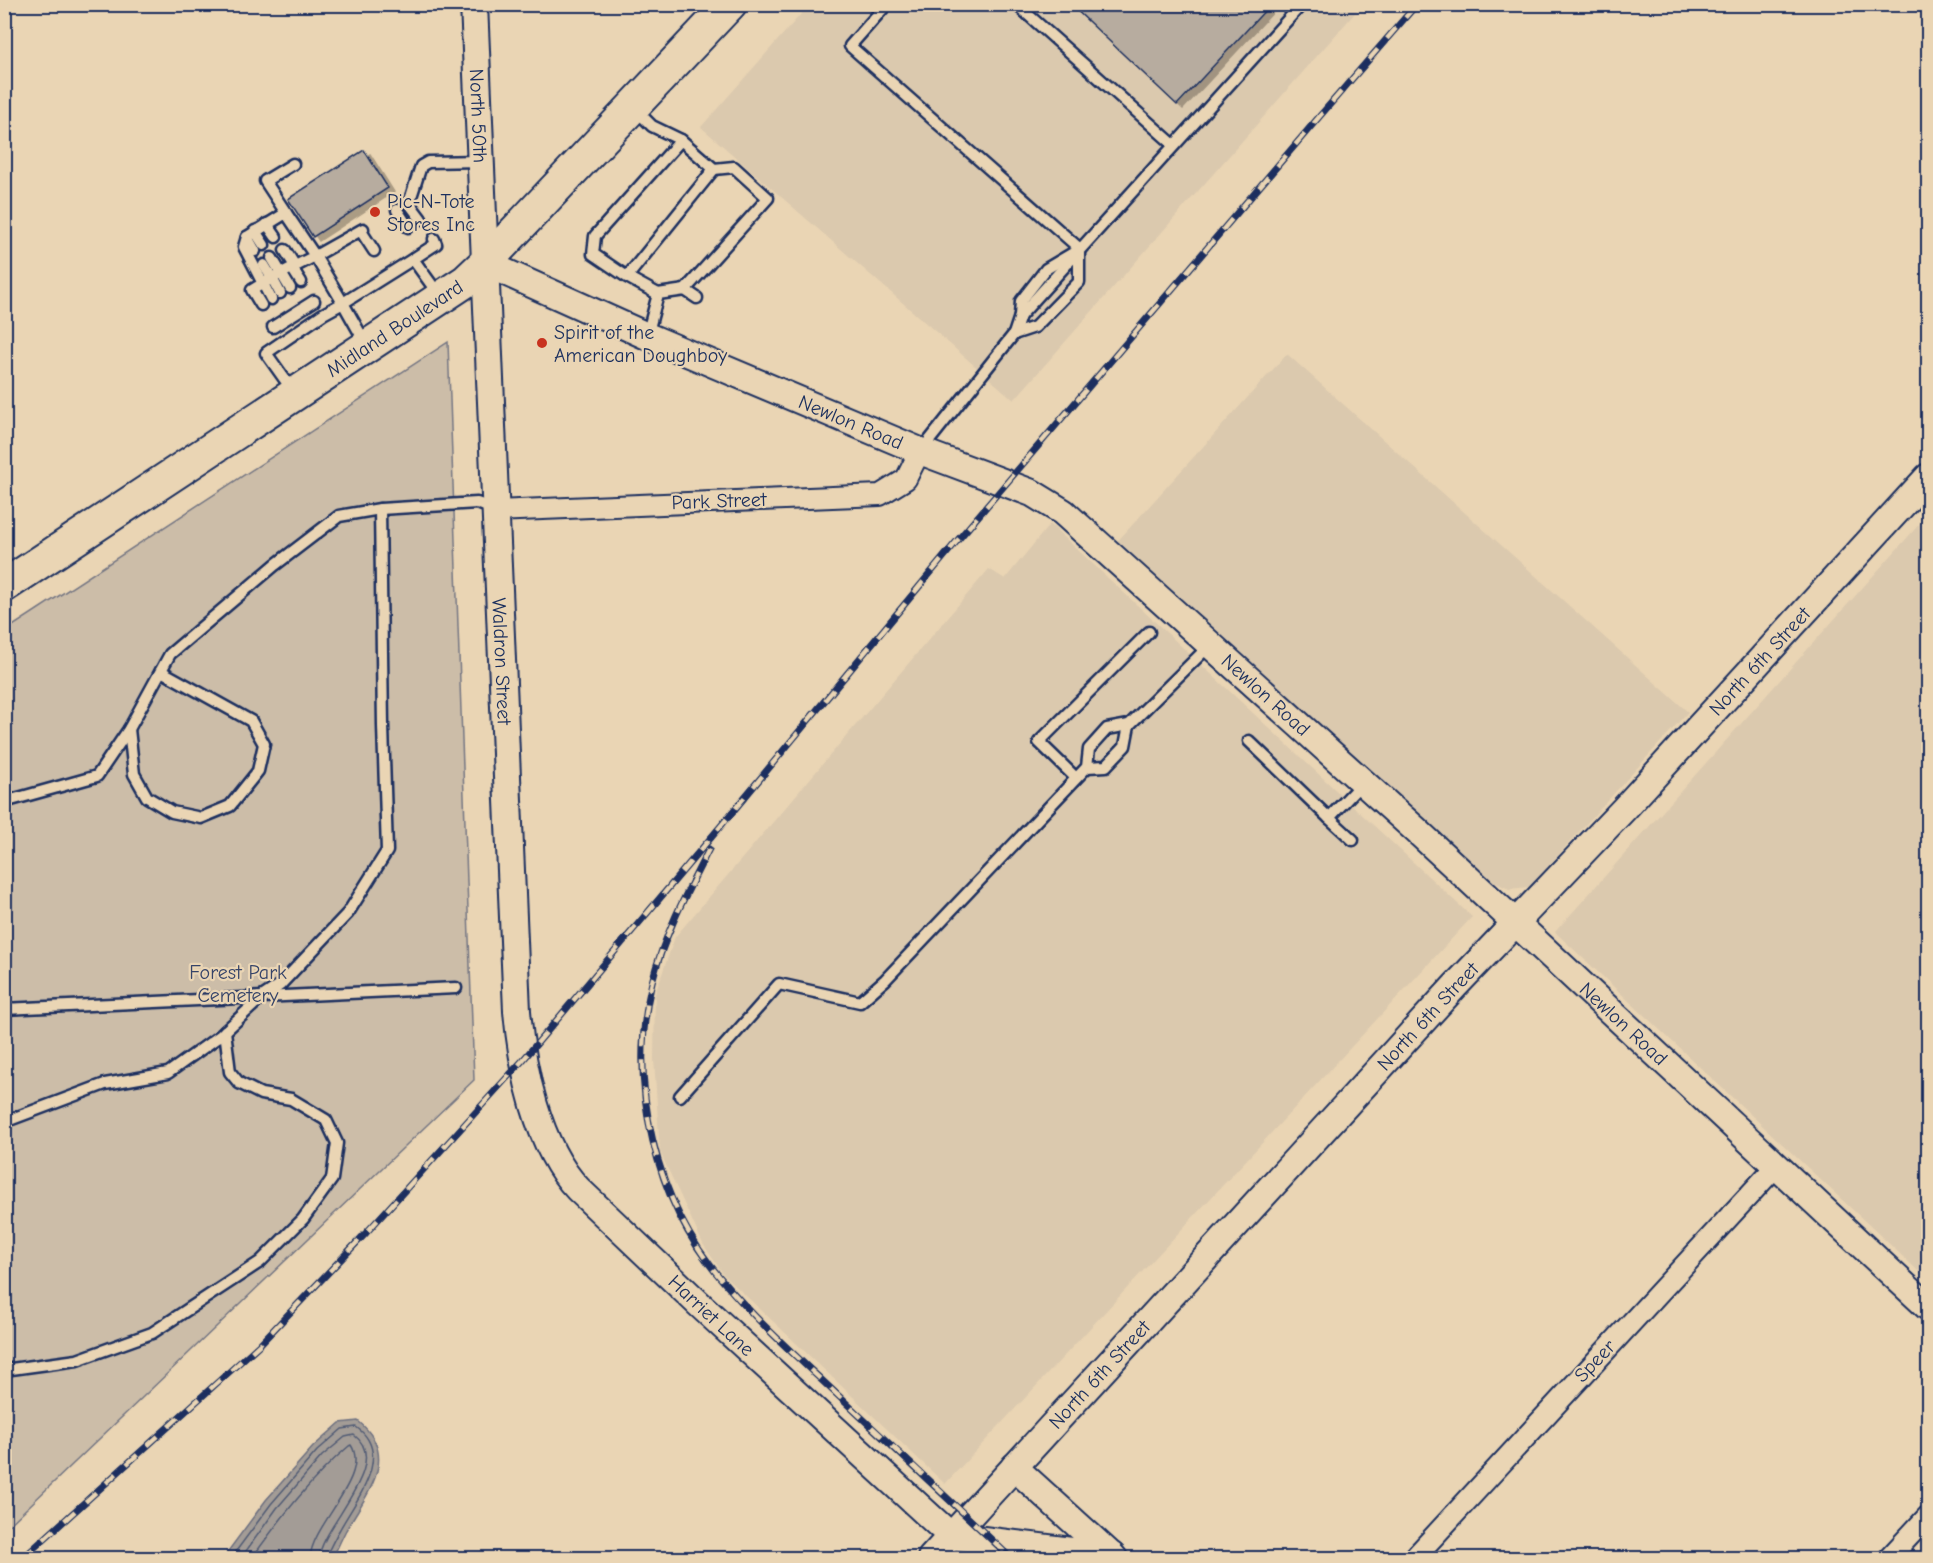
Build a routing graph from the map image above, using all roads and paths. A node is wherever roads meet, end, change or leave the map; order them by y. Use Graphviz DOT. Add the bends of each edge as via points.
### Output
graph roads {
  1 [pos="474,4"];
  2 [pos="730,4"];
  3 [pos="887,4"];
  4 [pos="1017,4"];
  5 [pos="1302,4"];
  6 [pos="633,108"];
  7 [pos="681,140"];
  8 [pos="1174,146"];
  9 [pos="481,161"];
  10 [pos="293,164"];
  11 [pos="714,169"];
  12 [pos="409,203"];
  13 [pos="286,213"];
  14 [pos="420,219"];
  15 [pos="267,224"];
  16 [pos="408,227"];
  17 [pos="251,234"];
  18 [pos="276,237"];
  19 [pos="434,239"];
  20 [pos="260,248"];
  21 [pos="285,250"];
  22 [pos="1079,250"];
  23 [pos="374,251"];
  24 [pos="315,256"];
  25 [pos="268,261"];
  26 [pos="407,261"];
  27 [pos="485,263"];
  28 [pos="293,267"];
  29 [pos="277,276"];
  30 [pos="627,277"];
  31 [pos="301,282"];
  32 [pos="262,284"];
  33 [pos="285,290"];
  34 [pos="685,290"];
  35 [pos="658,294"];
  36 [pos="441,298"];
  37 [pos="697,298"];
  38 [pos="266,302"];
  39 [pos="344,303"];
  40 [pos="323,314"];
  41 [pos="1014,334"];
  42 [pos="647,336"];
  43 [pos="282,342"];
  44 [pos="367,347"];
  45 [pos="295,395"];
  46 [pos="921,451"];
  47 [pos="1929,477"];
  48 [pos="380,509"];
  49 [pos="496,510"];
  50 [pos="4,586"];
  51 [pos="1149,632"];
  52 [pos="1211,644"];
  53 [pos="161,671"];
  54 [pos="1129,725"];
  55 [pos="129,729"];
  56 [pos="1249,741"];
  57 [pos="1087,767"];
  58 [pos="1076,778"];
  59 [pos="1363,782"];
  60 [pos="4,802"];
  61 [pos="1329,819"];
  62 [pos="1353,840"];
  63 [pos="1516,924"];
  64 [pos="456,988"];
  65 [pos="262,998"];
  66 [pos="4,1010"];
  67 [pos="225,1031"];
  68 [pos="523,1060"];
  69 [pos="680,1096"];
  70 [pos="4,1122"];
  71 [pos="1777,1165"];
  72 [pos="1929,1307"];
  73 [pos="4,1370"];
  74 [pos="1014,1467"];
  75 [pos="1929,1516"];
  76 [pos="951,1536"];
  77 [pos="1113,1557"];
  78 [pos="931,1558"];
  79 [pos="1414,1558"];
  80 [pos="1889,1558"];
  1 -- 9 [label="street, North 50th"];
  2 -- 6 [label="main road, Midland Boulevard"];
  3 -- 22 [label="lane" via="850,46"];
  4 -- 8 [label="lane"];
  5 -- 8 [label="lane"];
  6 -- 7 [label="lane" via="652,126"];
  6 -- 27 [label="main road, Midland Boulevard"];
  7 -- 11 [label="lane"];
  7 -- 30 [label="lane" via="595,236 593,254"];
  8 -- 22 [label="lane"];
  9 -- 12 [label="lane" via="428,162 421,166"];
  9 -- 27 [label="street, North 50th"];
  10 -- 13 [label="lane" via="265,181"];
  11 -- 30 [label="lane"];
  11 -- 34 [label="lane" via="734,167 768,198"];
  12 -- 14 [label="lane"];
  12 -- 16 [label="lane" via="394,211"];
  13 -- 15 [label="lane"];
  13 -- 24 [label="lane"];
  15 -- 17 [label="lane"];
  15 -- 18 [label="lane"];
  17 -- 20 [label="lane"];
  17 -- 32 [label="lane" via="244,247"];
  19 -- 26 [label="lane" via="436,244"];
  21 -- 28 [label="lane"];
  22 -- 41 [label="lane" via="1020,316"];
  22 -- 41 [label="lane" via="1079,282 1035,327"];
  23 -- 24 [label="lane" via="362,230"];
  24 -- 28 [label="lane"];
  24 -- 39 [label="lane"];
  25 -- 29 [label="lane"];
  26 -- 36 [label="lane"];
  26 -- 39 [label="lane"];
  27 -- 36 [label="main road, Midland Boulevard"];
  27 -- 42 [label="street, Newlon Road"];
  27 -- 49 [label="street, Waldron Street"];
  28 -- 29 [label="lane"];
  28 -- 31 [label="lane"];
  29 -- 32 [label="lane"];
  29 -- 33 [label="lane"];
  30 -- 35 [label="lane"];
  32 -- 38 [label="lane" via="252,290"];
  34 -- 35 [label="lane"];
  34 -- 37 [label="lane"];
  35 -- 42 [label="lane"];
  36 -- 44 [label="main road, Midland Boulevard"];
  39 -- 40 [label="lane"];
  39 -- 44 [label="lane"];
  40 -- 43 [label="lane"];
  40 -- 43 [label="lane" via="313,298 276,322"];
  41 -- 46 [label="lane"];
  42 -- 46 [label="street, Newlon Road"];
  43 -- 45 [label="lane" via="266,353"];
  44 -- 45 [label="main road, Midland Boulevard"];
  45 -- 50 [label="main road, Midland Boulevard"];
  46 -- 49 [label="street, Park Street" via="906,479 880,495"];
  46 -- 52 [label="street, Newlon Road" via="1024,489 1063,512"];
  47 -- 63 [label="street, North 6th Street"];
  48 -- 49 [label="lane" via="477,503"];
  48 -- 53 [label="lane" via="339,516 170,654"];
  48 -- 65 [label="lane" via="387,851 348,913 280,985"];
  49 -- 68 [label="street, Waldron Street" via="513,937"];
  51 -- 58 [label="lane" via="1039,742"];
  52 -- 54 [label="lane"];
  52 -- 59 [label="street, Newlon Road"];
  53 -- 55 [label="lane"];
  53 -- 55 [label="lane" via="251,721 264,744 258,771 230,806 201,818 172,812 147,797 134,774"];
  54 -- 57 [label="lane" via="1107,729 1089,749"];
  54 -- 57 [label="lane" via="1125,746 1106,766"];
  55 -- 60 [label="lane" via="97,776"];
  56 -- 61 [label="lane"];
  57 -- 58 [label="lane"];
  58 -- 69 [label="lane" via="860,1002 779,984"];
  59 -- 61 [label="lane"];
  59 -- 63 [label="street, Newlon Road"];
  61 -- 62 [label="lane"];
  63 -- 71 [label="street, Newlon Road"];
  63 -- 74 [label="street, North 6th Street"];
  64 -- 65 [label="lane"];
  65 -- 66 [label="lane"];
  65 -- 67 [label="lane"];
  67 -- 70 [label="lane" via="168,1072 105,1084"];
  67 -- 73 [label="lane" via="230,1072 239,1083 261,1094 291,1099 326,1120 337,1143 332,1179 303,1219 260,1262 152,1333 77,1360"];
  68 -- 76 [label="street, Harriet Lane" via="550,1149 569,1179"];
  71 -- 72 [label="street, Newlon Road"];
  71 -- 79 [label="street, Speer"];
  74 -- 76 [label="street, North 6th Street"];
  74 -- 77 [label="street"];
  75 -- 80 [label="street"];
  76 -- 77 [label="street"];
  76 -- 78 [label="street, North 6th Street"];
}
